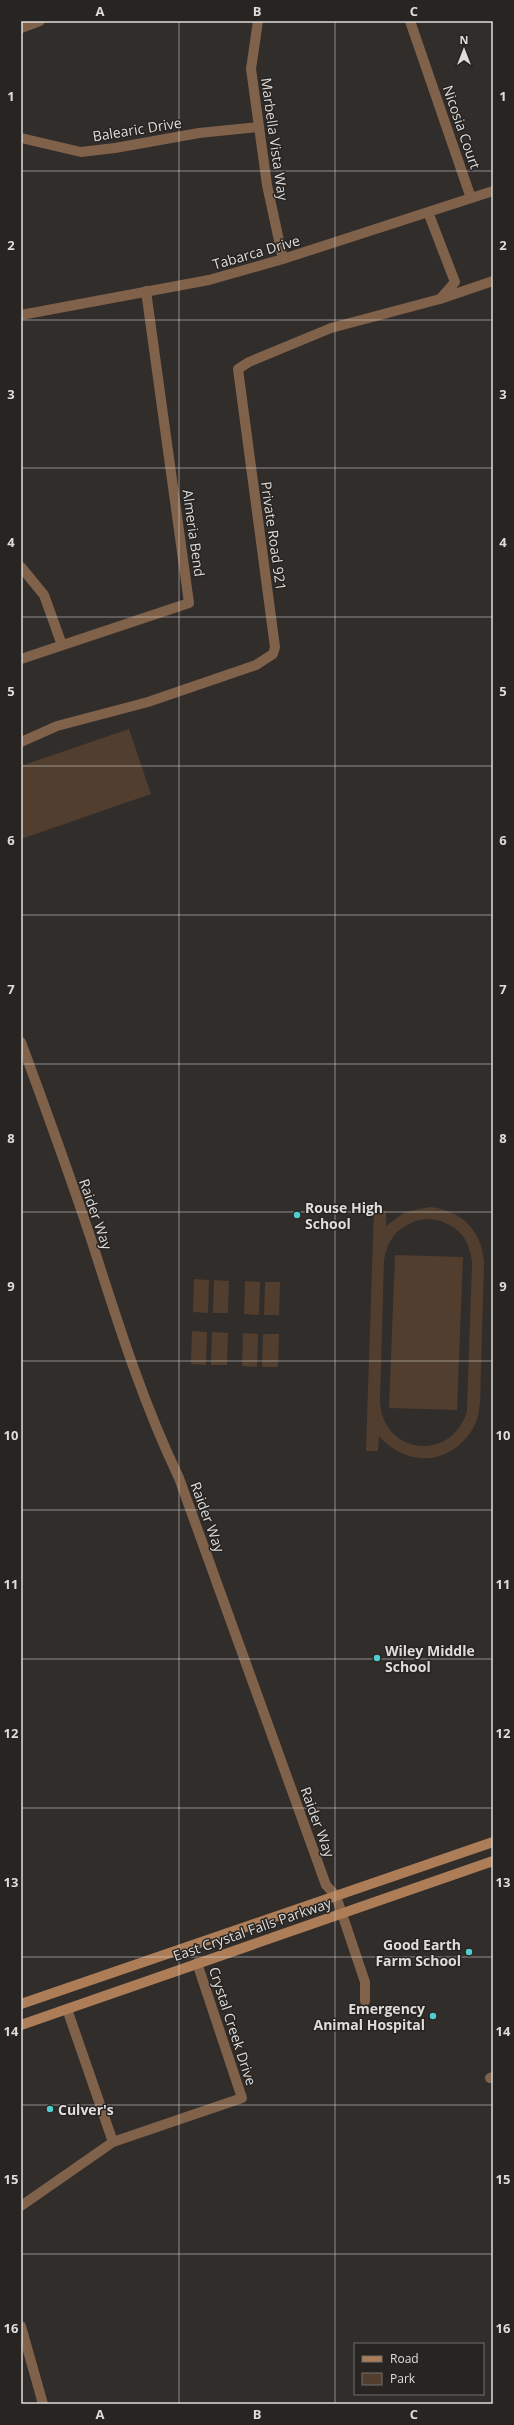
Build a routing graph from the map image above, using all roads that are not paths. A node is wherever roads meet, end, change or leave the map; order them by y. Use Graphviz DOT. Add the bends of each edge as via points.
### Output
graph roads {
  1 [pos="40,21"];
  2 [pos="258,21"];
  3 [pos="410,21"];
  4 [pos="21,28"];
  5 [pos="259,127"];
  6 [pos="21,138"];
  7 [pos="493,191"];
  8 [pos="471,198"];
  9 [pos="428,212"];
  10 [pos="283,259"];
  11 [pos="493,281"];
  12 [pos="146,292"];
  13 [pos="440,299"];
  14 [pos="21,315"];
  15 [pos="21,567"];
  16 [pos="62,645"];
  17 [pos="21,659"];
  18 [pos="21,742"];
  19 [pos="21,1042"];
  20 [pos="493,1842"];
  21 [pos="493,1861"];
  22 [pos="336,1896"];
  23 [pos="342,1913"];
  24 [pos="192,1947"];
  25 [pos="198,1963"];
  26 [pos="60,1991"];
  27 [pos="365,2001"];
  28 [pos="21,2004"];
  29 [pos="67,2009"];
  30 [pos="21,2024"];
  31 [pos="113,2142"];
  32 [pos="21,2206"];
  33 [pos="21,2326"];
  34 [pos="44,2404"];
  1 -- 4 [label="street"];
  2 -- 5 [label="street, Marbella Vista Way" via="251,69"];
  3 -- 8 [label="street, Nicosia Court"];
  5 -- 6 [label="street, Balearic Drive" via="199,133 81,152"];
  5 -- 10 [label="street, Marbella Vista Way" via="272,215"];
  7 -- 8 [label="street, Tabarca Drive"];
  8 -- 9 [label="street, Tabarca Drive"];
  9 -- 10 [label="street, Tabarca Drive"];
  9 -- 13 [label="street" via="454,282"];
  10 -- 12 [label="street, Tabarca Drive" via="209,280"];
  11 -- 13 [label="street, Private Road 921"];
  12 -- 14 [label="street, Tabarca Drive"];
  12 -- 16 [label="street, Almeria Bend" via="190,603"];
  13 -- 18 [label="street, Private Road 921" via="331,328 238,369 275,647 273,654 256,665 148,702 57,726"];
  15 -- 16 [label="street" via="44,596"];
  16 -- 17 [label="street, Almeria Bend"];
  19 -- 22 [label="street, Raider Way" via="152,1418 179,1478 326,1885"];
  20 -- 22 [label="main road, East Crystal Falls Parkway"];
  21 -- 23 [label="main road, East Crystal Falls Parkway"];
  22 -- 23 [label="street, Raider Way"];
  22 -- 24 [label="main road, East Crystal Falls Parkway"];
  23 -- 25 [label="main road, East Crystal Falls Parkway"];
  23 -- 27 [label="street, Raider Way" via="365,1982"];
  24 -- 25 [label="main road"];
  24 -- 26 [label="main road, East Crystal Falls Parkway"];
  25 -- 29 [label="main road, East Crystal Falls Parkway"];
  25 -- 31 [label="street, Crystal Creek Drive" via="242,2098"];
  26 -- 28 [label="main road, East Crystal Falls Parkway"];
  26 -- 29 [label="main road"];
  29 -- 30 [label="main road, East Crystal Falls Parkway"];
  29 -- 31 [label="street"];
  31 -- 32 [label="street"];
  33 -- 34 [label="street"];
}
